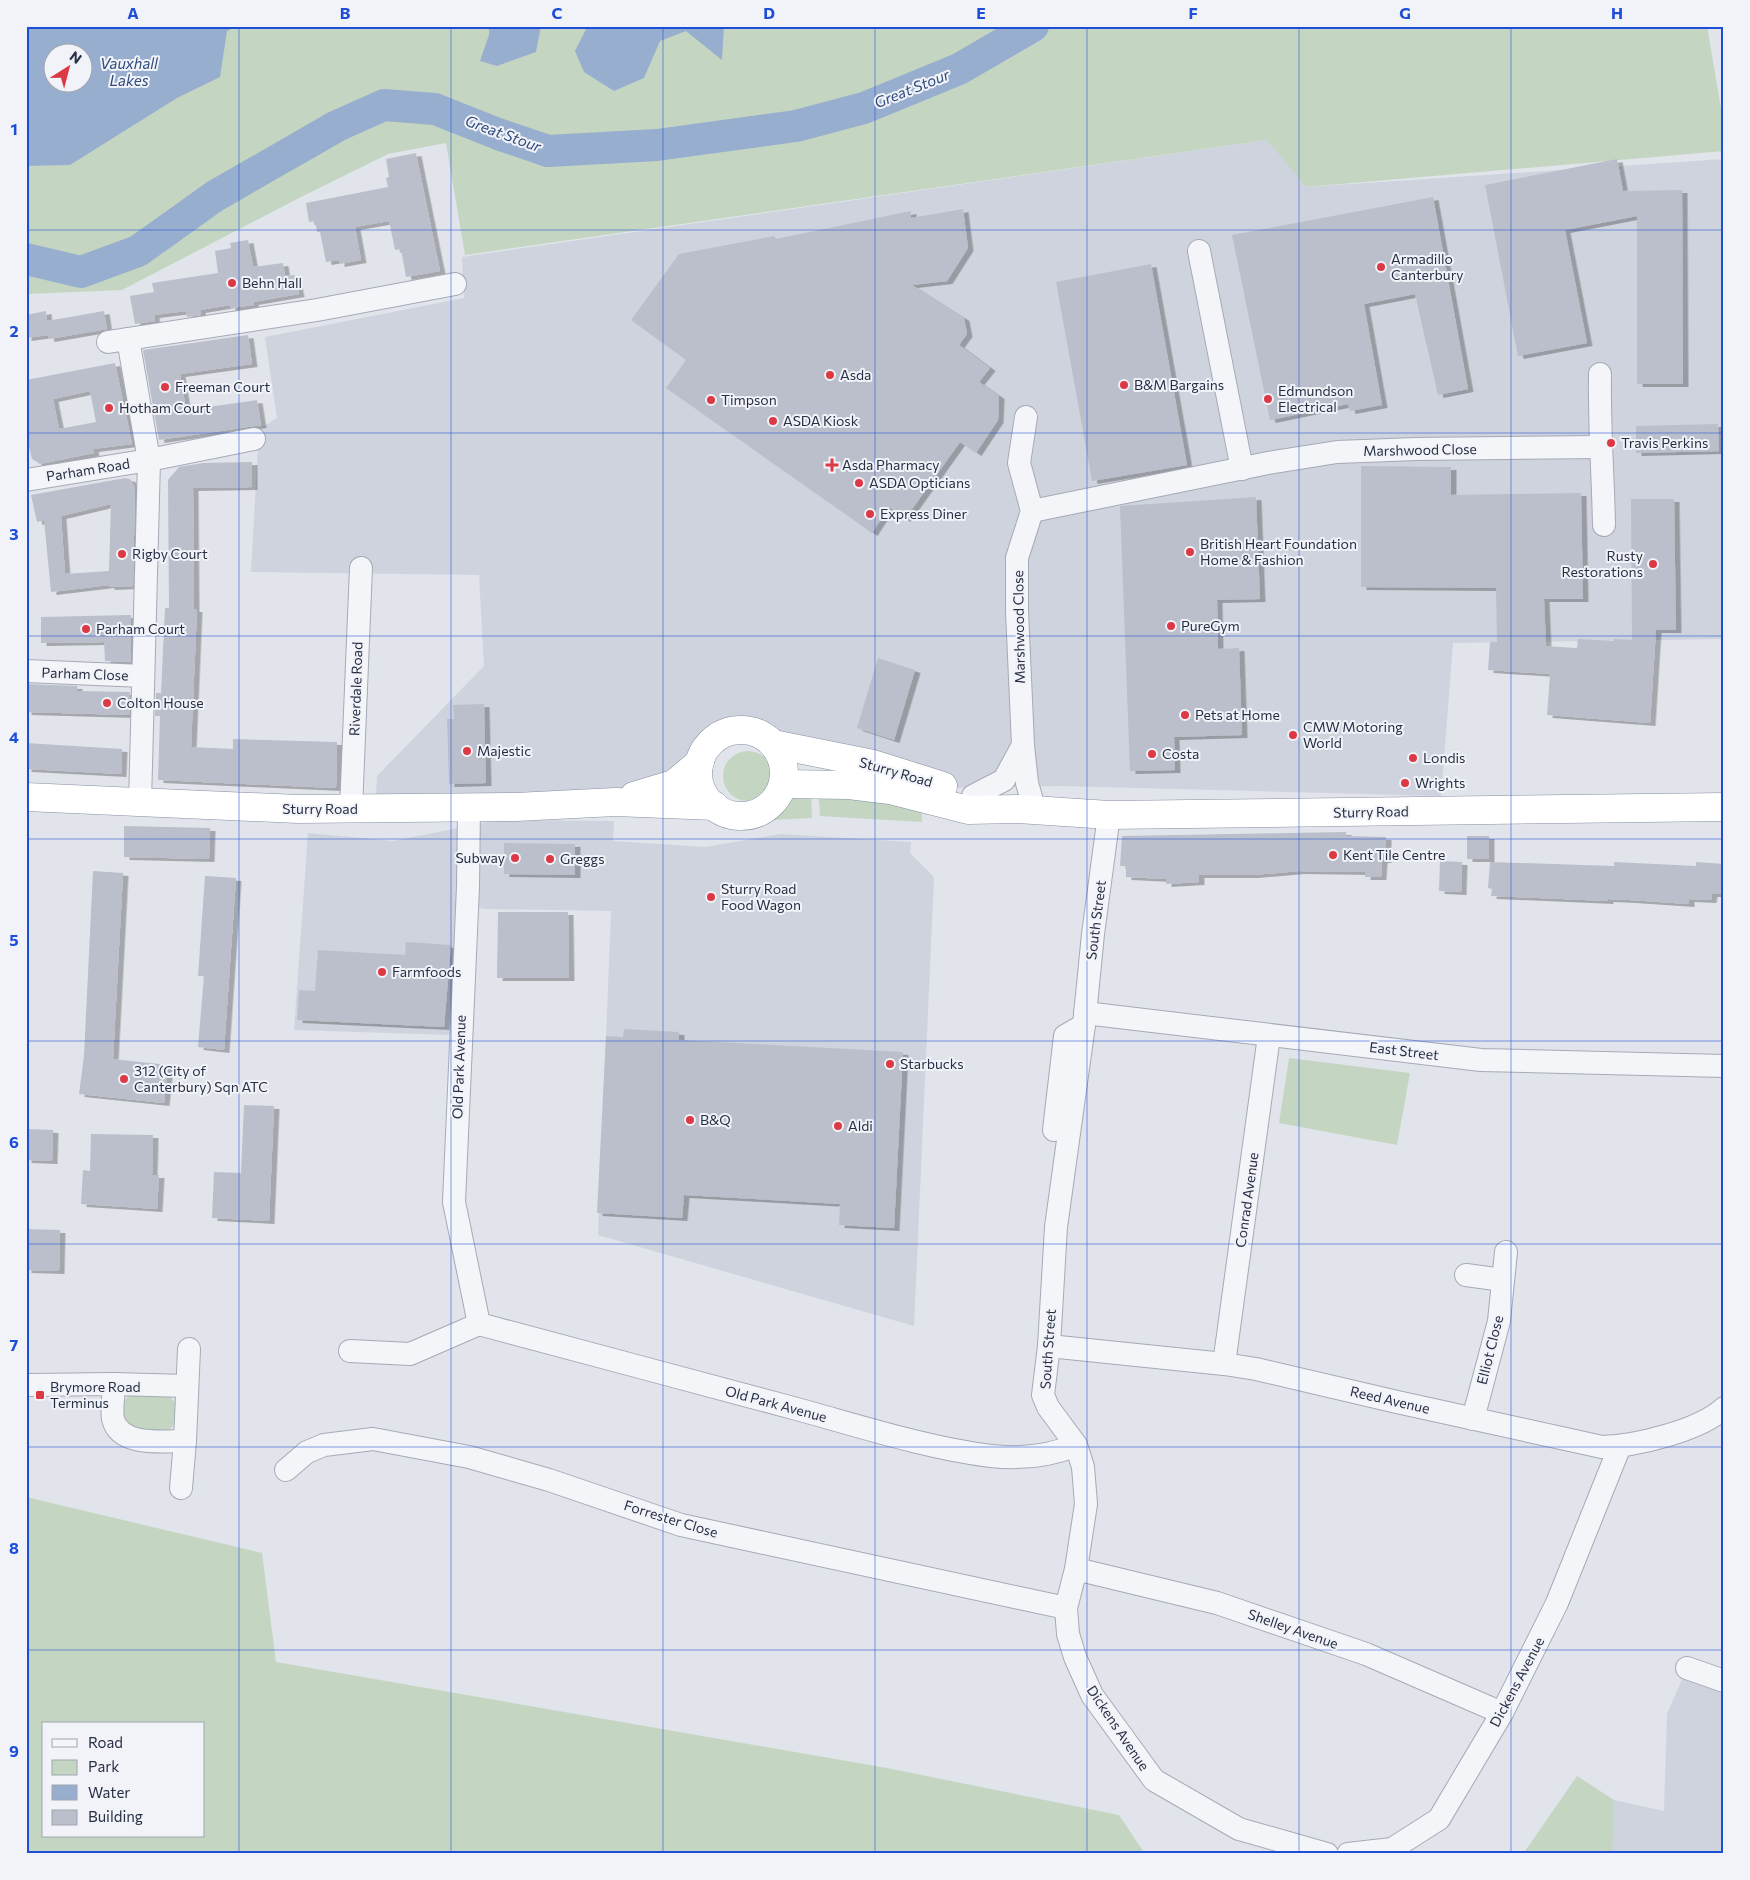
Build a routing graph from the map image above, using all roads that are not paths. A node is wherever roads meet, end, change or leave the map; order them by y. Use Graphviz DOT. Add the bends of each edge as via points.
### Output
graph roads {
  1 [pos="1199,251"];
  2 [pos="455,284"];
  3 [pos="1600,374"];
  4 [pos="1026,417"];
  5 [pos="254,439"];
  6 [pos="1600,447"];
  7 [pos="149,460"];
  8 [pos="1242,469"];
  9 [pos="26,480"];
  10 [pos="1032,511"];
  11 [pos="1604,525"];
  12 [pos="361,568"];
  13 [pos="26,672"];
  14 [pos="143,676"];
  15 [pos="773,744"];
  16 [pos="1023,746"];
  17 [pos="700,762"];
  18 [pos="783,784"];
  19 [pos="972,796"];
  20 [pos="26,797"];
  21 [pos="615,802"];
  22 [pos="140,803"];
  23 [pos="715,806"];
  24 [pos="1724,807"];
  25 [pos="469,808"];
  26 [pos="351,809"];
  27 [pos="1026,810"];
  28 [pos="1109,815"];
  29 [pos="1084,1019"];
  30 [pos="1269,1036"];
  31 [pos="1724,1066"];
  32 [pos="1506,1252"];
  33 [pos="1466,1275"];
  34 [pos="1502,1280"];
  35 [pos="479,1324"];
  36 [pos="1049,1346"];
  37 [pos="188,1349"];
  38 [pos="350,1351"];
  39 [pos="1224,1364"];
  40 [pos="114,1384"];
  41 [pos="26,1385"];
  42 [pos="187,1386"];
  43 [pos="1722,1415"];
  44 [pos="1473,1419"];
  45 [pos="185,1442"];
  46 [pos="1076,1445"];
  47 [pos="1620,1446"];
  48 [pos="286,1470"];
  49 [pos="181,1488"];
  50 [pos="1076,1569"];
  51 [pos="1066,1608"];
  52 [pos="1687,1668"];
  53 [pos="1724,1681"];
  54 [pos="1502,1713"];
  55 [pos="1327,1854"];
  56 [pos="1348,1854"];
  1 -- 8 [label="street"];
  2 -- 7 [label="street" via="317,310 118,341"];
  3 -- 6 [label="street"];
  4 -- 10 [label="street" via="1019,463"];
  5 -- 7 [label="street, Parham Road"];
  6 -- 8 [label="street, Marshwood Close" via="1337,452"];
  6 -- 11 [label="street"];
  7 -- 9 [label="street, Parham Road"];
  7 -- 14 [label="street, Parham Road"];
  8 -- 10 [label="street, Marshwood Close"];
  10 -- 16 [label="street, Marshwood Close" via="1017,558"];
  12 -- 26 [label="street, Riverdale Road"];
  13 -- 14 [label="street, Parham Close"];
  14 -- 22 [label="street, Parham Road"];
  15 -- 17 [label="highway, Sturry Road" via="755,732 726,732 711,742"];
  15 -- 18 [label="highway" via="781,756"];
  15 -- 19 [label="highway, Sturry Road" via="873,764"];
  16 -- 19 [label="street" via="1004,780"];
  16 -- 27 [label="street, Marshwood Close"];
  17 -- 21 [label="highway, Sturry Road" via="674,784"];
  17 -- 23 [label="highway" via="701,786"];
  18 -- 23 [label="highway, Sturry Road" via="772,803 751,814 738,815"];
  18 -- 27 [label="highway, Sturry Road" via="849,785 890,790 968,810"];
  19 -- 27 [label="highway, Sturry Road"];
  20 -- 22 [label="highway, Sturry Road"];
  21 -- 23 [label="highway, Sturry Road"];
  21 -- 25 [label="highway, Sturry Road"];
  22 -- 26 [label="highway, Sturry Road"];
  24 -- 28 [label="highway, Sturry Road"];
  25 -- 26 [label="highway, Sturry Road"];
  25 -- 35 [label="street, Old Park Avenue" via="454,1202"];
  27 -- 28 [label="highway, Sturry Road"];
  28 -- 29 [label="street, South Street"];
  29 -- 30 [label="street, East Street"];
  29 -- 36 [label="street, South Street" via="1056,1227"];
  30 -- 31 [label="street, East Street" via="1481,1060"];
  30 -- 39 [label="street, Conrad Avenue"];
  32 -- 34 [label="street, Elliot Close"];
  33 -- 34 [label="street"];
  34 -- 44 [label="street, Elliot Close" via="1499,1322"];
  35 -- 38 [label="street" via="410,1354"];
  35 -- 46 [label="street, Old Park Avenue" via="879,1432 958,1450 993,1456 1031,1456 1057,1453"];
  36 -- 39 [label="street, Reed Avenue"];
  36 -- 46 [label="street, South Street" via="1044,1395 1048,1407"];
  37 -- 42 [label="street"];
  39 -- 44 [label="street, Reed Avenue"];
  40 -- 41 [label="street"];
  40 -- 42 [label="street"];
  40 -- 45 [label="street" via="113,1418 117,1429 126,1436 144,1440"];
  42 -- 45 [label="street"];
  43 -- 47 [label="street, Reed Avenue" via="1685,1430"];
  44 -- 47 [label="street, Reed Avenue" via="1602,1447"];
  45 -- 49 [label="street"];
  46 -- 50 [label="street, South Street" via="1083,1467 1086,1504"];
  47 -- 54 [label="street, Dickens Avenue" via="1557,1603"];
  48 -- 51 [label="street, Forrester Close" via="307,1452 373,1438 469,1457 681,1525"];
  50 -- 51 [label="street, South Street"];
  50 -- 54 [label="street, Shelley Avenue" via="1217,1603 1366,1654"];
  51 -- 55 [label="street, Dickens Avenue" via="1068,1634 1092,1695 1154,1780 1239,1829"];
  52 -- 53 [label="street"];
  54 -- 56 [label="street, Dickens Avenue" via="1439,1819 1392,1849"];
}
